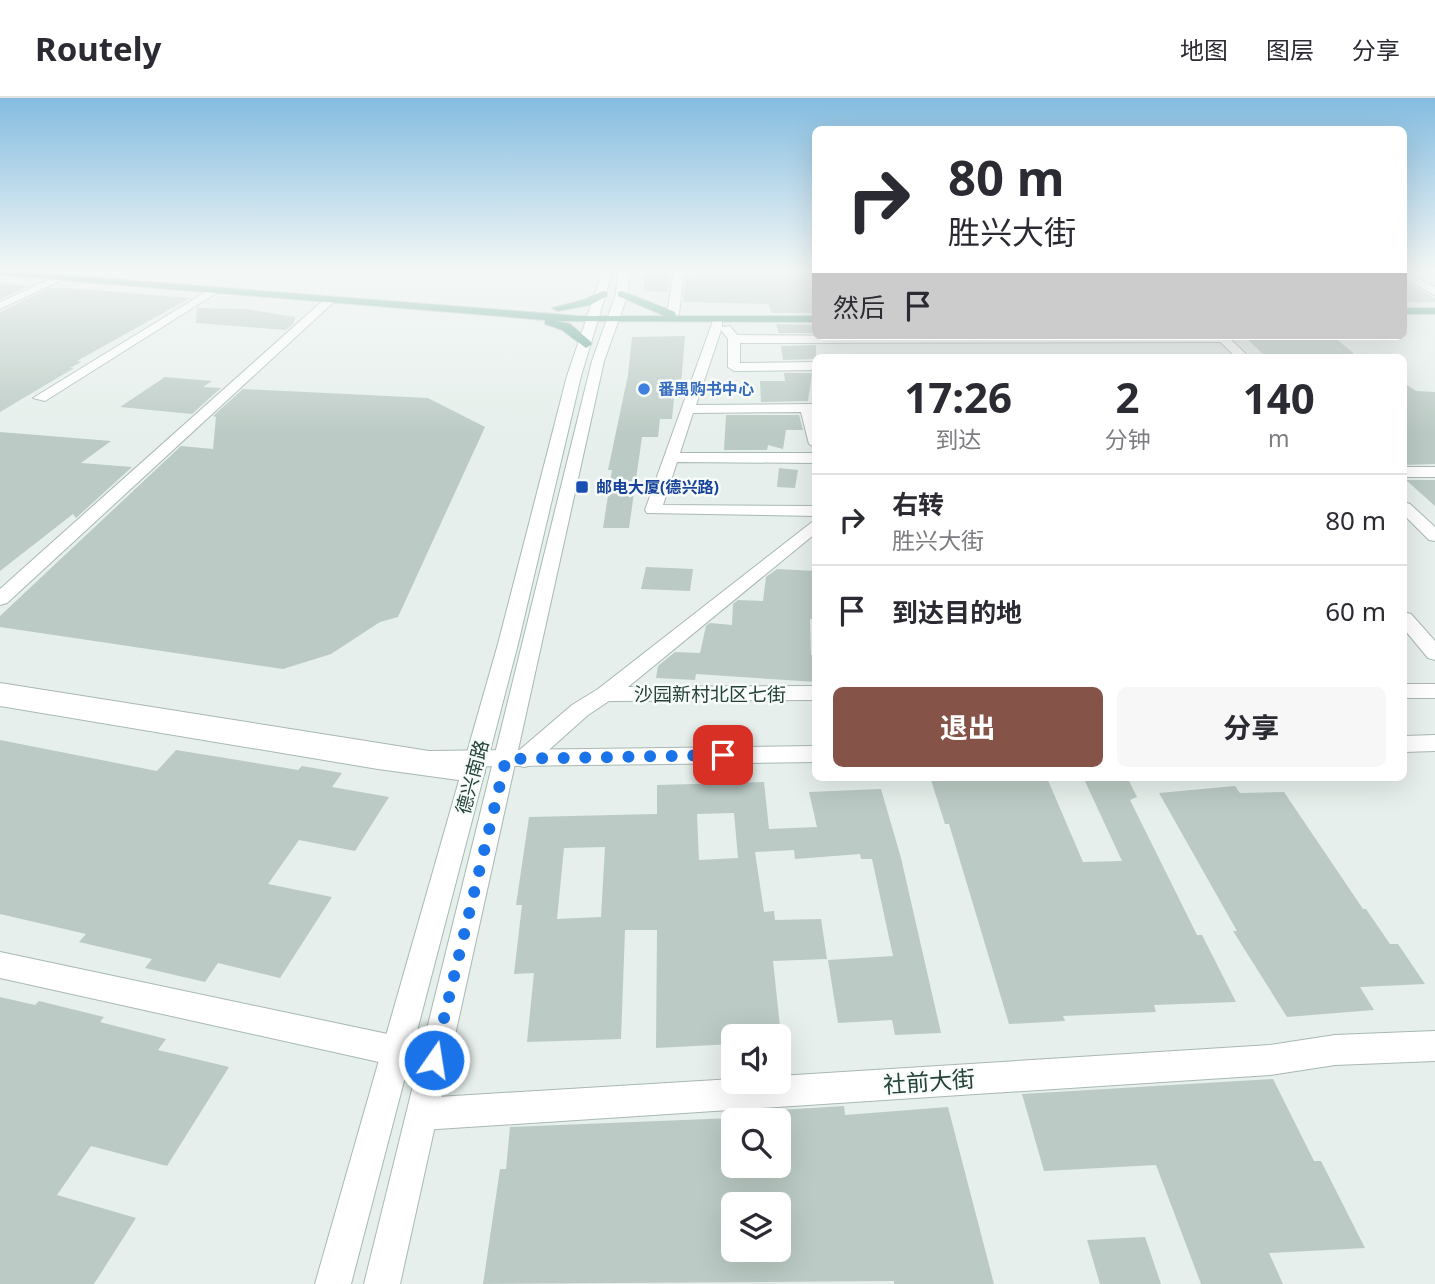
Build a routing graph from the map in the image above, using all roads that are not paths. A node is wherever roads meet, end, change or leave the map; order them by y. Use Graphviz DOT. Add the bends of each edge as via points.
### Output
graph roads {
  1 [pos="158,325"];
  2 [pos="302,325"];
  3 [pos="557,325"];
  4 [pos="599,325"];
  5 [pos="604,325"];
  6 [pos="716,325"];
  7 [pos="723,325"];
  8 [pos="734,339"];
  9 [pos="812,339"];
  10 [pos="1224,340"];
  11 [pos="586,344"];
  12 [pos="1240,354"];
  13 [pos="812,366"];
  14 [pos="40,398"];
  15 [pos="811,408"];
  16 [pos="686,409"];
  17 [pos="672,457"];
  18 [pos="812,458"];
  19 [pos="1407,471"];
  20 [pos="1435,472"];
  21 [pos="1407,510"];
  22 [pos="812,512"];
  23 [pos="812,527"];
  24 [pos="1435,536"];
  25 [pos="0,599"];
  26 [pos="1407,621"];
  27 [pos="1407,644"];
  28 [pos="1435,654"];
  29 [pos="0,690"];
  30 [pos="1407,691"];
  31 [pos="1435,691"];
  32 [pos="812,693"];
  33 [pos="605,694"];
  34 [pos="0,699"];
  35 [pos="1435,743"];
  36 [pos="1407,744"];
  37 [pos="812,754"];
  38 [pos="515,759"];
  39 [pos="475,766"];
  40 [pos="0,965"];
  41 [pos="1435,1046"];
  42 [pos="397,1051"];
  43 [pos="422,1114"];
  44 [pos="333,1284"];
  45 [pos="382,1284"];
  1 -- 14 [label="street"];
  2 -- 25 [label="street"];
  3 -- 11 [label="main road"];
  4 -- 11 [label="street, 德兴南路"];
  5 -- 38 [label="street, 德兴南路"];
  6 -- 16 [label="street"];
  7 -- 8 [label="street"];
  8 -- 9 [label="street"];
  8 -- 13 [label="street" via="734,366"];
  10 -- 12 [label="street"];
  11 -- 39 [label="street, 德兴南路"];
  15 -- 16 [label="street"];
  16 -- 17 [label="street"];
  17 -- 18 [label="street"];
  17 -- 22 [label="street" via="653,510"];
  19 -- 20 [label="street"];
  21 -- 24 [label="street"];
  23 -- 33 [label="street"];
  26 -- 28 [label="street"];
  27 -- 28 [label="street"];
  29 -- 39 [label="street"];
  30 -- 31 [label="street"];
  32 -- 33 [label="street, 沙园新村北区七街"];
  33 -- 38 [label="street"];
  34 -- 39 [label="street" via="378,761"];
  35 -- 36 [label="street"];
  37 -- 38 [label="street"];
  38 -- 39 [label="street"];
  38 -- 43 [label="street, 德兴南路"];
  39 -- 42 [label="street, 德兴南路"];
  40 -- 42 [label="street"];
  41 -- 43 [label="street, 社前大街" via="1335,1049 1270,1060"];
  42 -- 44 [label="street, 德兴南路"];
  43 -- 45 [label="street, 德兴南路"];
}
